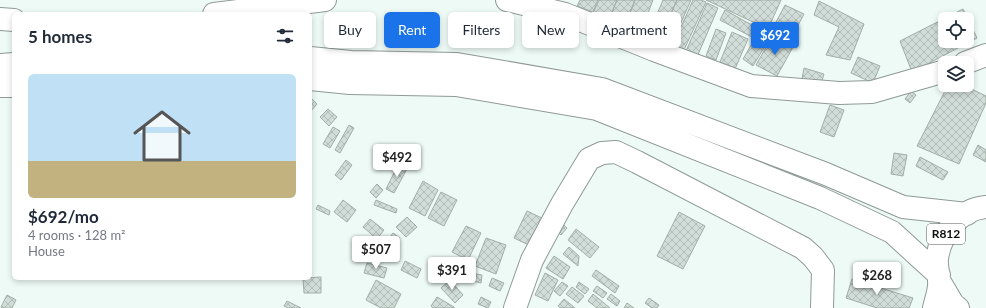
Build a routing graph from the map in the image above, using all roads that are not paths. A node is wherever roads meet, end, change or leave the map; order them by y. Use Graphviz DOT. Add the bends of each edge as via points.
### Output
graph roads {
  1 [pos="325,0"];
  2 [pos="507,0"];
  3 [pos="230,12"];
  4 [pos="0,19"];
  5 [pos="12,20"];
  6 [pos="986,55"];
  7 [pos="312,58"];
  8 [pos="974,60"];
  9 [pos="12,64"];
  10 [pos="0,65"];
  11 [pos="938,73"];
  12 [pos="312,79"];
  13 [pos="0,86"];
  14 [pos="12,86"];
  15 [pos="979,207"];
  16 [pos="939,279"];
  17 [pos="515,308"];
  18 [pos="822,308"];
  19 [pos="934,308"];
  20 [pos="958,308"];
  1 -- 3 [label="main road"];
  2 -- 11 [label="main road" via="565,14 751,86 839,94 872,92"];
  4 -- 5 [label="main road"];
  6 -- 8 [label="main road"];
  7 -- 15 [label="main road" via="351,62 457,64 602,89 826,174 903,207"];
  9 -- 10 [label="main road"];
  12 -- 16 [label="main road" via="350,83 456,85 597,109 820,198 892,232"];
  13 -- 14 [label="main road"];
  15 -- 16 [label="main road, R812" via="955,221 942,239 937,260"];
  16 -- 19 [label="main road, R812"];
  16 -- 20 [label="main road, R812"];
  17 -- 18 [label="main road" via="532,260 589,159 602,153 616,152 803,248 823,270"];
}
